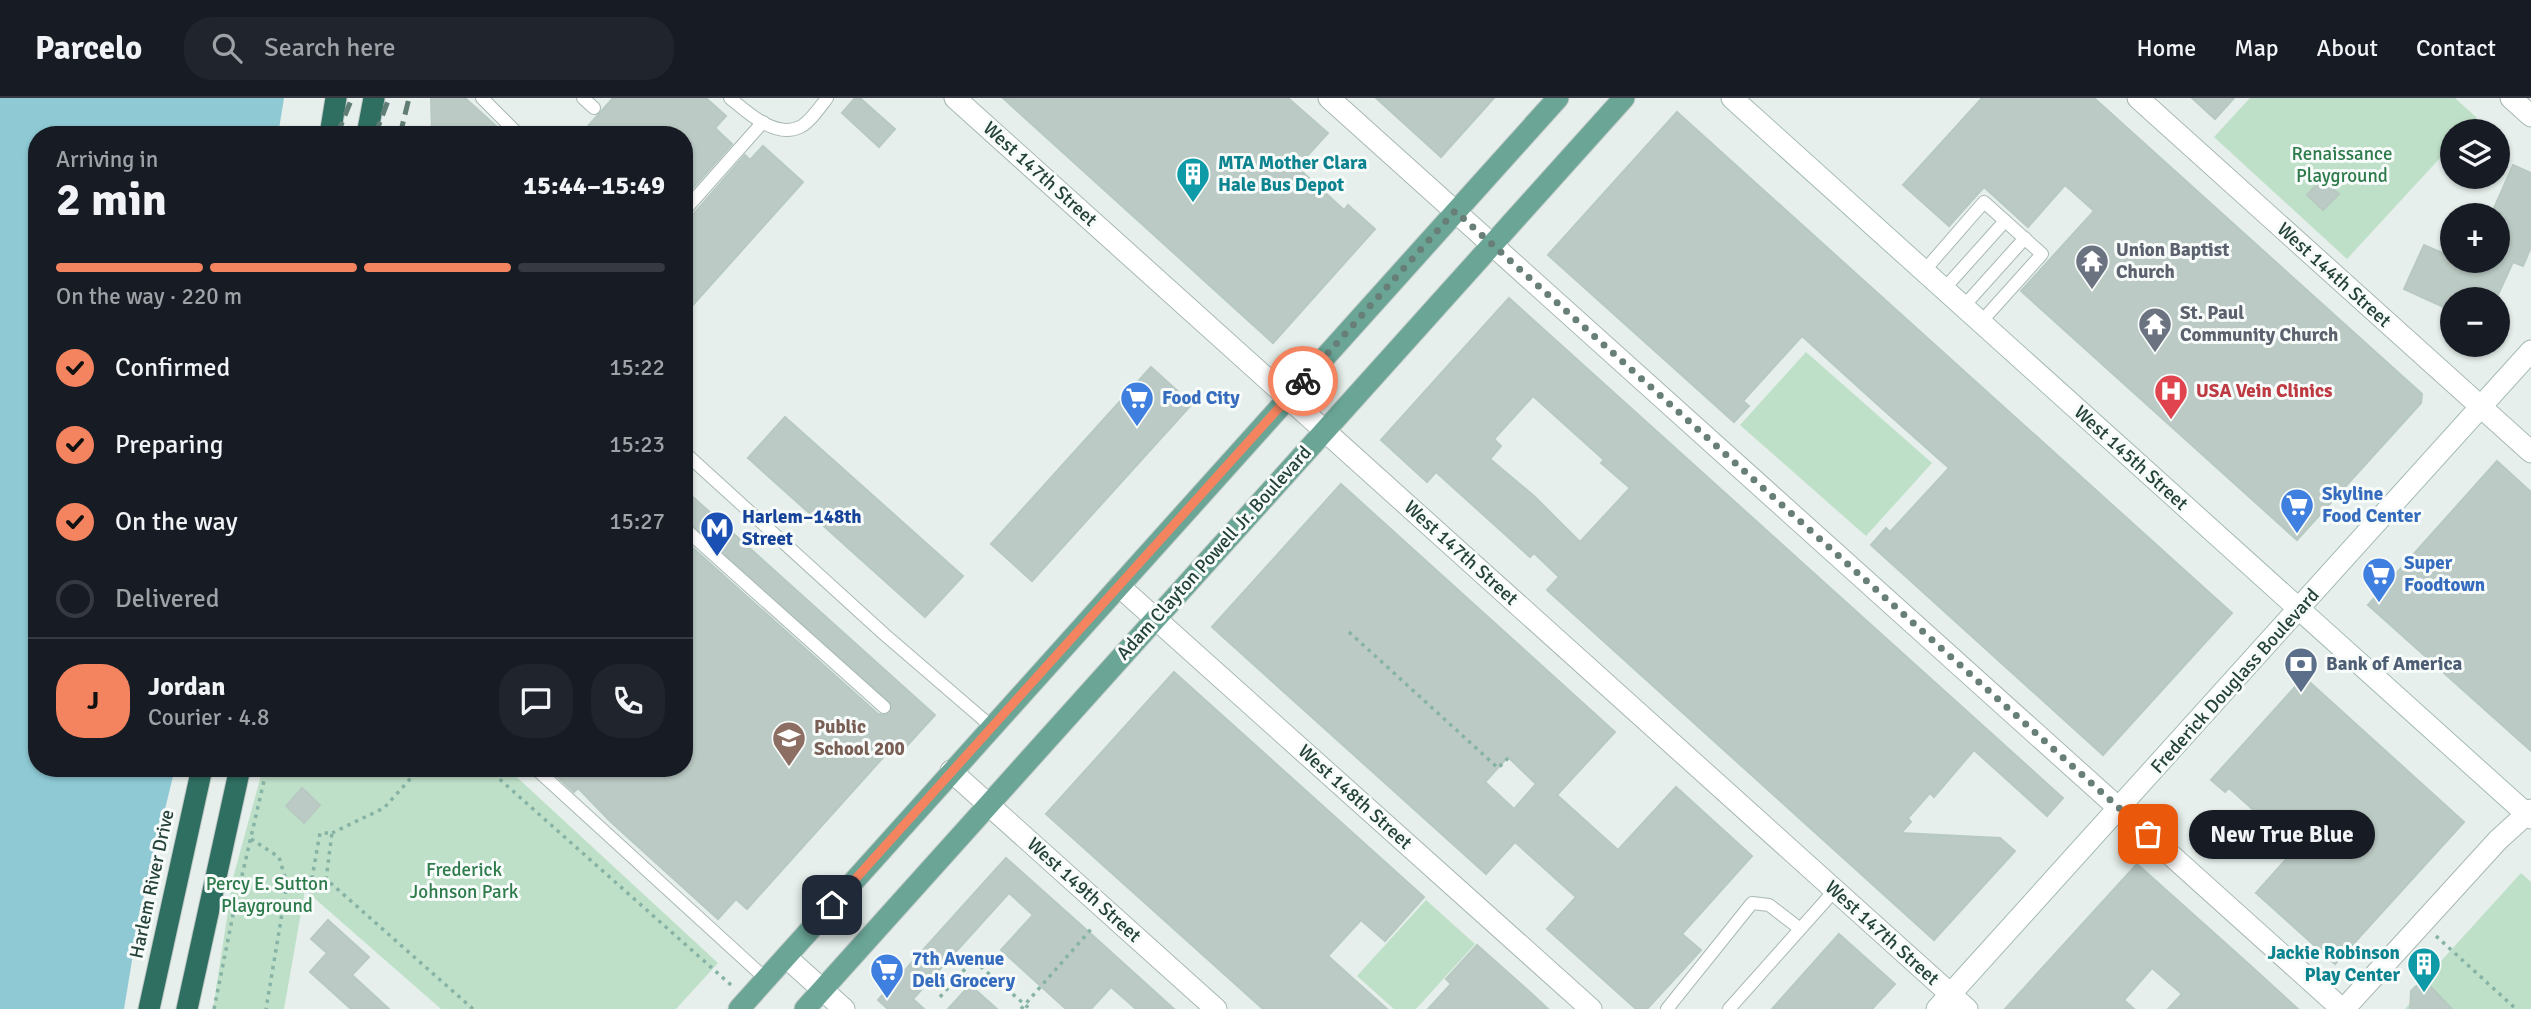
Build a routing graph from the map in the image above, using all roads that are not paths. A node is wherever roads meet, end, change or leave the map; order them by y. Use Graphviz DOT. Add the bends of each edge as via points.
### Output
graph roads {
  1 [pos="336,98"];
  2 [pos="374,98"];
  3 [pos="482,98"];
  4 [pos="583,98"];
  5 [pos="730,98"];
  6 [pos="827,98"];
  7 [pos="955,98"];
  8 [pos="1329,98"];
  9 [pos="1558,98"];
  10 [pos="1624,98"];
  11 [pos="1732,98"];
  12 [pos="2138,98"];
  13 [pos="2511,98"];
  14 [pos="594,108"];
  15 [pos="2531,116"];
  16 [pos="764,122"];
  17 [pos="331,126"];
  18 [pos="369,126"];
  19 [pos="510,126"];
  20 [pos="693,201"];
  21 [pos="1455,211"];
  22 [pos="2005,221"];
  23 [pos="2025,238"];
  24 [pos="1492,244"];
  25 [pos="1924,271"];
  26 [pos="1944,289"];
  27 [pos="1963,307"];
  28 [pos="1981,322"];
  29 [pos="2531,351"];
  30 [pos="1289,397"];
  31 [pos="2481,407"];
  32 [pos="1325,430"];
  33 [pos="2531,453"];
  34 [pos="693,460"];
  35 [pos="693,536"];
  36 [pos="1119,586"];
  37 [pos="2300,609"];
  38 [pos="1157,619"];
  39 [pos="884,707"];
  40 [pos="992,727"];
  41 [pos="951,771"];
  42 [pos="200,777"];
  43 [pos="238,777"];
  44 [pos="545,777"];
  45 [pos="989,804"];
  46 [pos="2119,808"];
  47 [pos="2529,814"];
  48 [pos="1835,890"];
  49 [pos="1799,928"];
  50 [pos="786,957"];
  51 [pos="766,979"];
  52 [pos="822,990"];
  53 [pos="743,1004"];
  54 [pos="1951,1004"];
  55 [pos="149,1009"];
  56 [pos="187,1009"];
  57 [pos="805,1009"];
  58 [pos="844,1009"];
  59 [pos="1216,1009"];
  60 [pos="1591,1009"];
  61 [pos="1667,1009"];
  62 [pos="1730,1009"];
  63 [pos="2343,1009"];
  1 -- 17 [label="highway"];
  2 -- 18 [label="highway"];
  3 -- 19 [label="lane"];
  4 -- 14 [label="lane"];
  5 -- 16 [label="lane"];
  6 -- 16 [label="lane" via="802,126 788,130"];
  7 -- 30 [label="street, West 147th Street"];
  8 -- 21 [label="street"];
  9 -- 21 [label="main road"];
  10 -- 24 [label="main road, Adam Clayton Powell Jr. Boulevard"];
  11 -- 25 [label="street, West 145th Street"];
  12 -- 31 [label="street, West 144th Street"];
  13 -- 15 [label="street"];
  16 -- 20 [label="lane"];
  21 -- 24 [label="street"];
  21 -- 30 [label="main road"];
  22 -- 23 [label="lane"];
  22 -- 25 [label="lane" via="1984,202"];
  22 -- 26 [label="lane"];
  23 -- 27 [label="lane"];
  23 -- 28 [label="lane" via="2042,254"];
  24 -- 32 [label="main road, Adam Clayton Powell Jr. Boulevard"];
  24 -- 46 [label="street"];
  25 -- 26 [label="street, West 145th Street"];
  26 -- 27 [label="street, West 145th Street"];
  27 -- 28 [label="street, West 145th Street"];
  28 -- 37 [label="street, West 145th Street"];
  29 -- 31 [label="street, Frederick Douglass Boulevard"];
  30 -- 32 [label="street, West 147th Street"];
  30 -- 36 [label="main road"];
  31 -- 33 [label="street, West 144th Street"];
  31 -- 37 [label="street, Frederick Douglass Boulevard"];
  32 -- 38 [label="main road, Adam Clayton Powell Jr. Boulevard"];
  32 -- 48 [label="street, West 147th Street"];
  34 -- 40 [label="lane"];
  35 -- 39 [label="lane"];
  36 -- 38 [label="street, West 148th Street"];
  36 -- 40 [label="main road"];
  37 -- 46 [label="street, Frederick Douglass Boulevard"];
  37 -- 47 [label="street, West 145th Street"];
  38 -- 45 [label="main road, Adam Clayton Powell Jr. Boulevard"];
  38 -- 60 [label="street, West 148th Street"];
  40 -- 41 [label="main road"];
  41 -- 45 [label="street, West 149th Street"];
  41 -- 50 [label="main road"];
  42 -- 55 [label="highway, Harlem River Drive"];
  43 -- 56 [label="highway"];
  44 -- 51 [label="lane"];
  45 -- 52 [label="main road, Adam Clayton Powell Jr. Boulevard"];
  45 -- 59 [label="street, West 149th Street"];
  46 -- 54 [label="street, Frederick Douglass Boulevard"];
  46 -- 63 [label="street"];
  47 -- 63 [label="street"];
  48 -- 49 [label="lane"];
  48 -- 54 [label="street, West 147th Street"];
  49 -- 61 [label="lane" via="1769,905 1752,903"];
  49 -- 62 [label="lane"];
  50 -- 51 [label="main road"];
  50 -- 52 [label="street"];
  51 -- 53 [label="main road"];
  52 -- 57 [label="main road, Adam Clayton Powell Jr. Boulevard"];
  52 -- 58 [label="street"];
}
